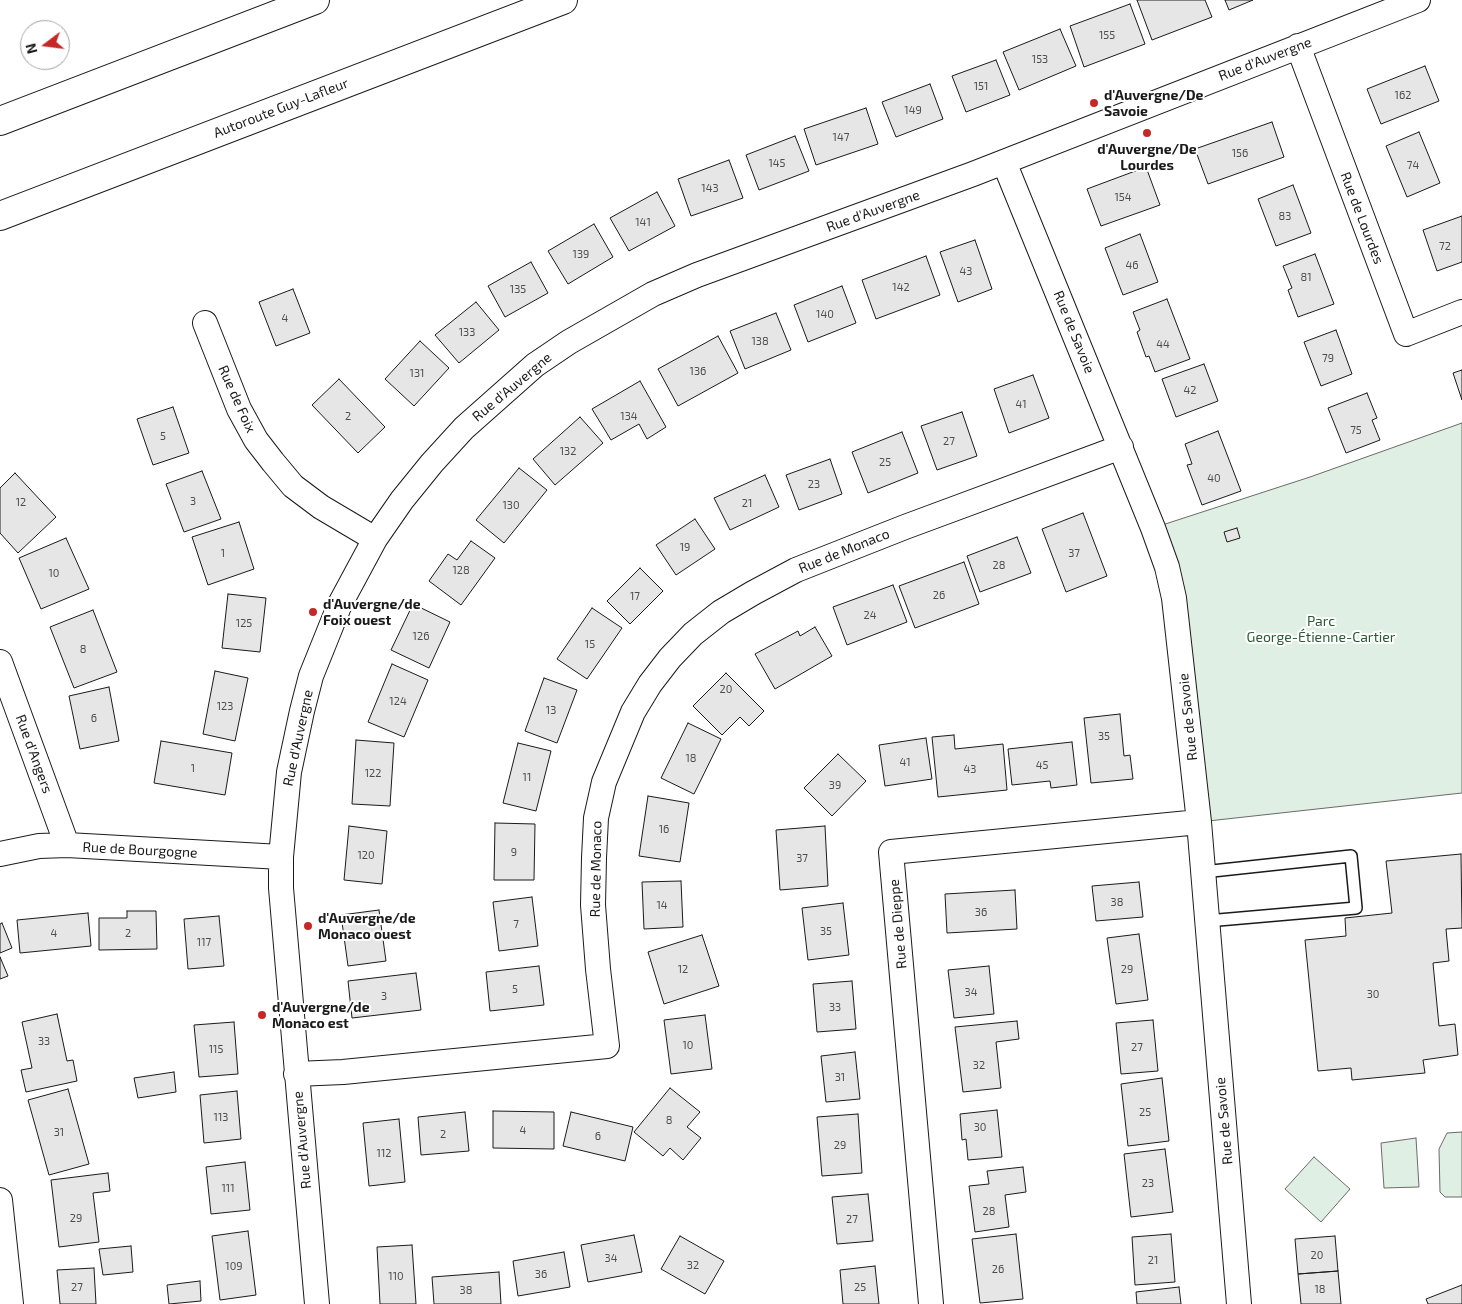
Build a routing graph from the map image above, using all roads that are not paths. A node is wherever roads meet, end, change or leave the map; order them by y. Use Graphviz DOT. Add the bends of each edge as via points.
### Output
graph roads {
  1 [pos="315,0"];
  2 [pos="563,0"];
  3 [pos="1418,0"];
  4 [pos="1298,46"];
  5 [pos="0,121"];
  6 [pos="1004,162"];
  7 [pos="0,216"];
  8 [pos="1462,312"];
  9 [pos="205,323"];
  10 [pos="1121,447"];
  11 [pos="375,539"];
  12 [pos="0,662"];
  13 [pos="1199,822"];
  14 [pos="67,846"];
  15 [pos="0,854"];
  16 [pos="281,857"];
  17 [pos="1203,872"];
  18 [pos="1207,921"];
  19 [pos="296,1074"];
  20 [pos="0,1200"];
  21 [pos="11,1304"];
  22 [pos="316,1304"];
  23 [pos="931,1304"];
  24 [pos="1239,1304"];
  1 -- 5 [label="highway"];
  2 -- 7 [label="highway, Autoroute Guy-Lafleur"];
  3 -- 4 [label="street, Rue d'Auvergne"];
  4 -- 6 [label="street, Rue d'Auvergne"];
  4 -- 8 [label="street, Rue de Lourdes" via="1406,334"];
  6 -- 10 [label="street, Rue de Savoie"];
  6 -- 11 [label="street, Rue d'Auvergne" via="698,275 653,294 569,342 535,365 464,428 402,500"];
  9 -- 11 [label="street, Rue de Foix" via="239,409 273,462 293,486"];
  10 -- 13 [label="street, Rue de Savoie" via="1168,567"];
  10 -- 19 [label="street, Rue de Monaco" via="796,570 721,612 670,658 633,712 604,782 596,818 594,905 607,1046"];
  11 -- 16 [label="street, Rue d'Auvergne" via="340,604 311,676 289,772"];
  12 -- 14 [label="street, Rue d'Angers"];
  13 -- 17 [label="street, Rue de Savoie"];
  13 -- 23 [label="street, Rue de Dieppe" via="891,852"];
  14 -- 15 [label="street, Rue de Bourgogne" via="39,846"];
  14 -- 16 [label="street, Rue de Bourgogne"];
  16 -- 19 [label="street, Rue d'Auvergne"];
  17 -- 18 [label="street, Rue de Savoie"];
  17 -- 18 [label="lane" via="1351,856 1356,908"];
  18 -- 24 [label="street, Rue de Savoie"];
  19 -- 22 [label="street, Rue d'Auvergne"];
  20 -- 21 [label="street"];
}
